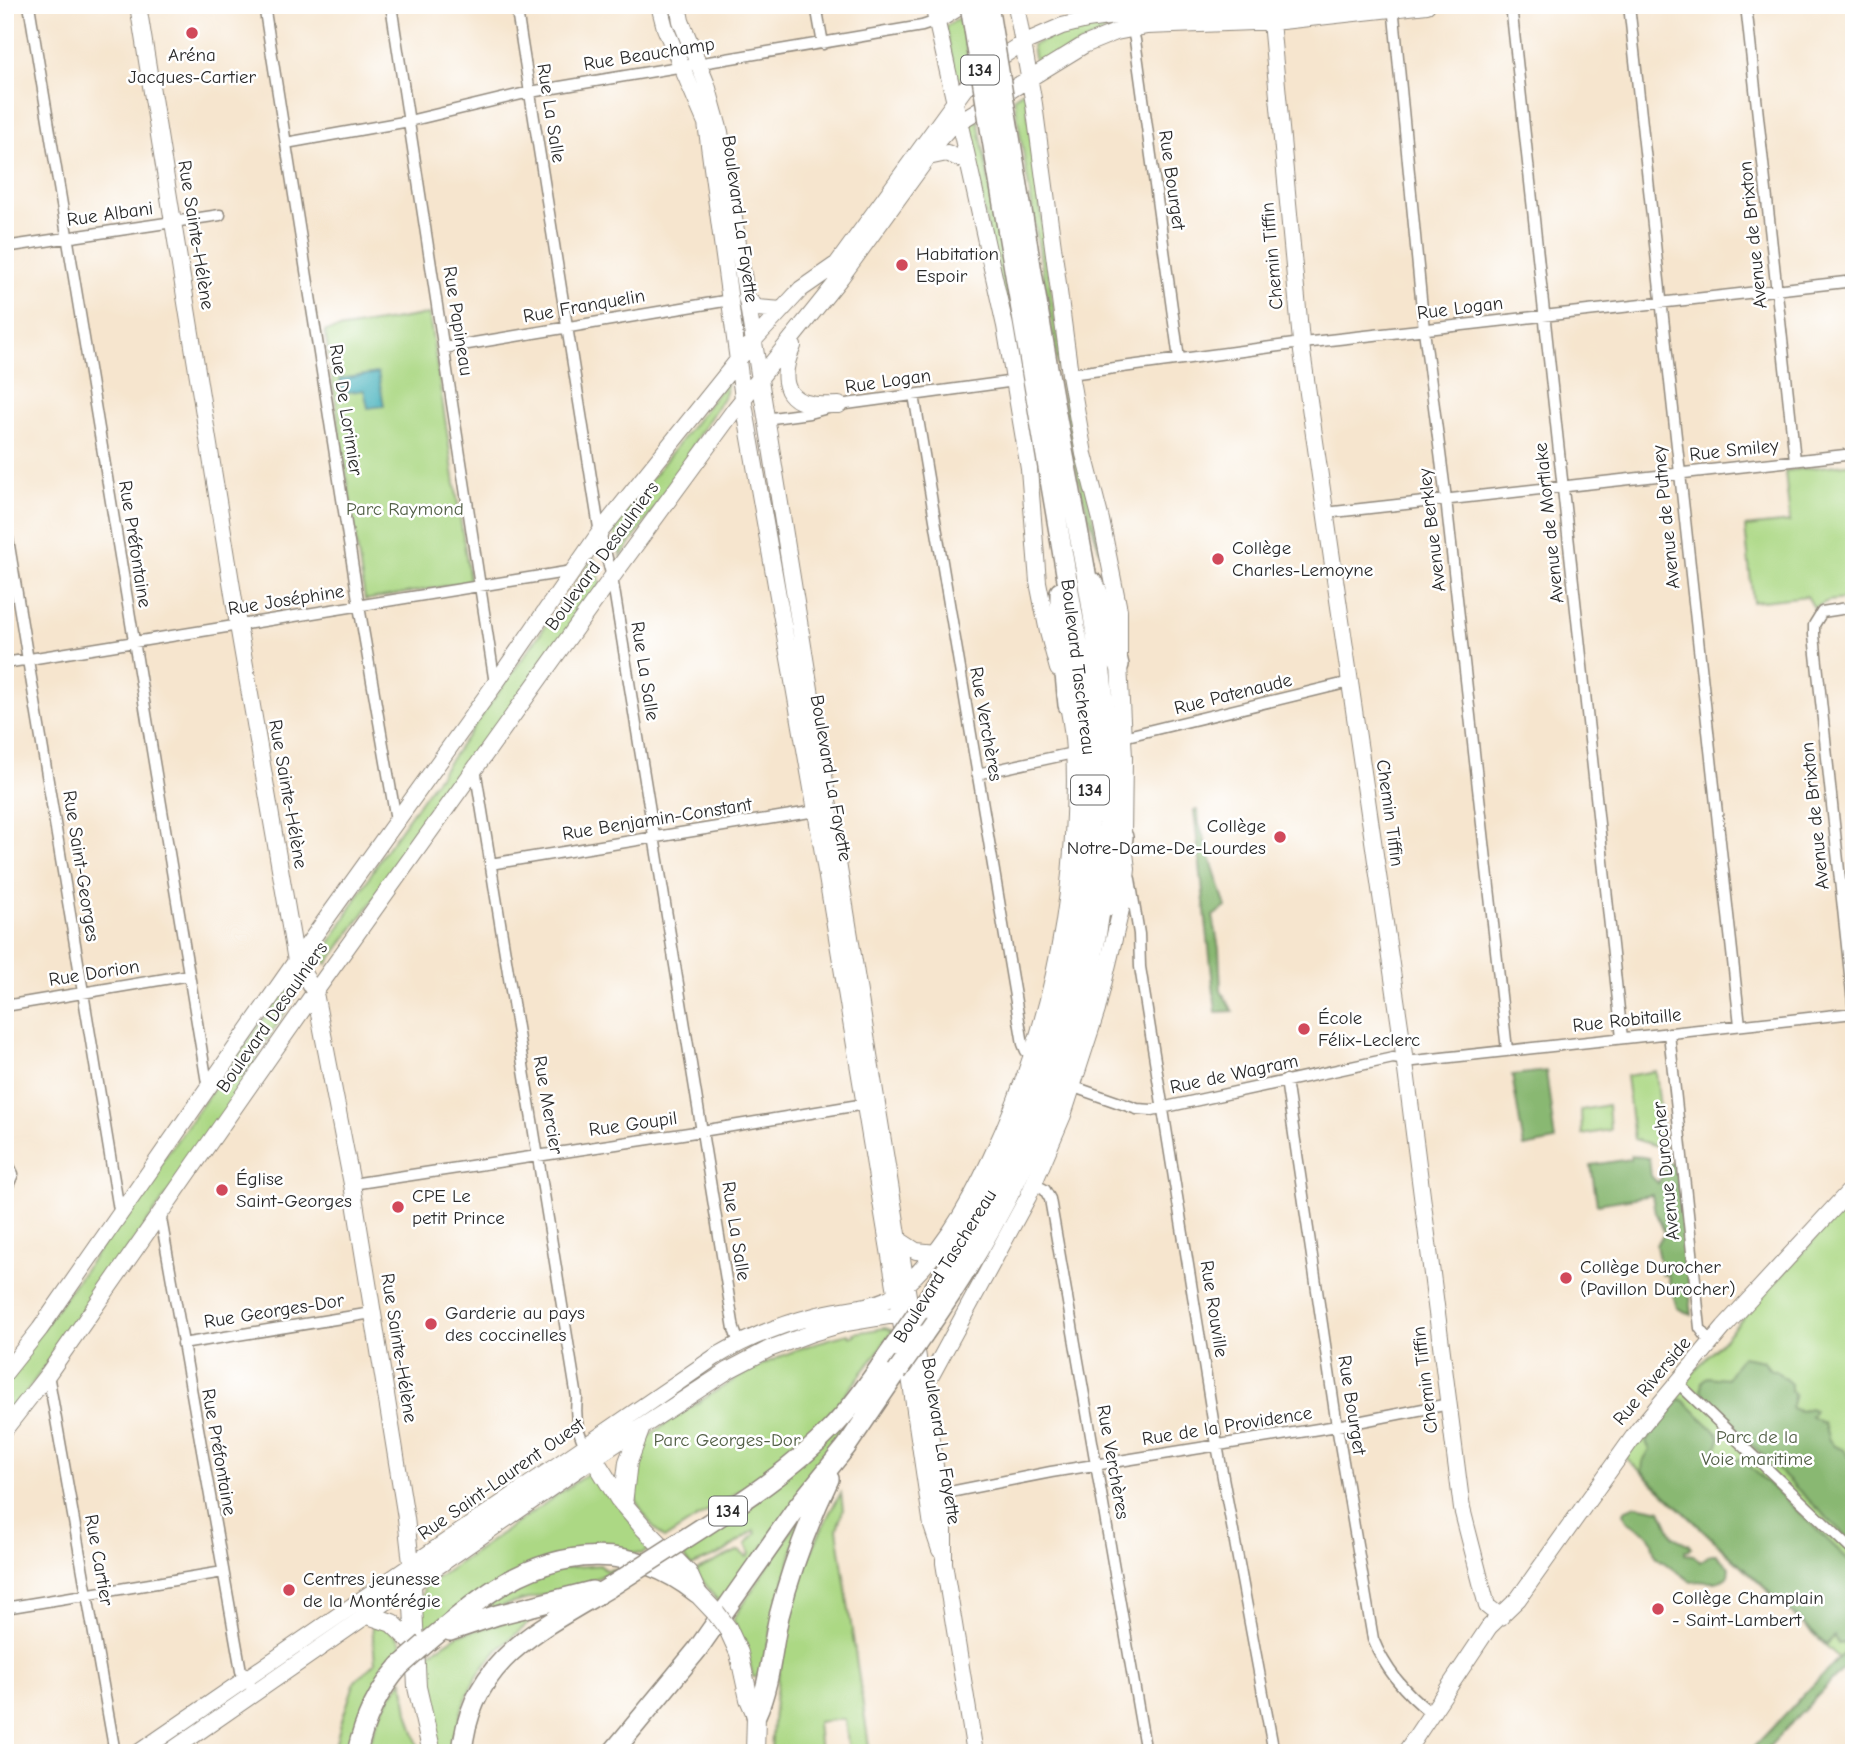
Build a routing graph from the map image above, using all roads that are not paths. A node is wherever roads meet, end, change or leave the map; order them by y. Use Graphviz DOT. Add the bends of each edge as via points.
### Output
graph roads {
  1 [pos="29,5"];
  2 [pos="138,5"];
  3 [pos="264,5"];
  4 [pos="391,5"];
  5 [pos="516,5"];
  6 [pos="659,5"];
  7 [pos="678,5"];
  8 [pos="816,5"];
  9 [pos="963,5"];
  10 [pos="970,5"];
  11 [pos="988,5"];
  12 [pos="1017,5"];
  13 [pos="1316,5"];
  14 [pos="1427,5"];
  15 [pos="1511,5"];
  16 [pos="1629,5"];
  17 [pos="1746,5"];
  18 [pos="1393,7"];
  19 [pos="1271,12"];
  20 [pos="935,13"];
  21 [pos="1130,16"];
  22 [pos="1023,43"];
  23 [pos="823,44"];
  24 [pos="691,65"];
  25 [pos="1029,78"];
  26 [pos="530,92"];
  27 [pos="954,101"];
  28 [pos="409,121"];
  29 [pos="958,122"];
  30 [pos="1000,132"];
  31 [pos="286,143"];
  32 [pos="928,157"];
  33 [pos="967,162"];
  34 [pos="220,215"];
  35 [pos="173,222"];
  36 [pos="66,238"];
  37 [pos="5,247"];
  38 [pos="1854,281"];
  39 [pos="1777,290"];
  40 [pos="738,299"];
  41 [pos="1661,303"];
  42 [pos="782,310"];
  43 [pos="1544,316"];
  44 [pos="567,327"];
  45 [pos="802,327"];
  46 [pos="1424,330"];
  47 [pos="754,340"];
  48 [pos="1301,343"];
  49 [pos="444,348"];
  50 [pos="738,359"];
  51 [pos="1179,359"];
  52 [pos="1070,374"];
  53 [pos="760,377"];
  54 [pos="1015,381"];
  55 [pos="914,395"];
  56 [pos="743,398"];
  57 [pos="839,405"];
  58 [pos="765,419"];
  59 [pos="720,429"];
  60 [pos="751,435"];
  61 [pos="1854,454"];
  62 [pos="1795,460"];
  63 [pos="1679,473"];
  64 [pos="1563,486"];
  65 [pos="1446,499"];
  66 [pos="1325,513"];
  67 [pos="5,521"];
  68 [pos="600,532"];
  69 [pos="1071,548"];
  70 [pos="572,571"];
  71 [pos="612,577"];
  72 [pos="481,586"];
  73 [pos="359,606"];
  74 [pos="1854,607"];
  75 [pos="238,625"];
  76 [pos="134,642"];
  77 [pos="490,642"];
  78 [pos="514,655"];
  79 [pos="28,659"];
  80 [pos="5,663"];
  81 [pos="1119,665"];
  82 [pos="1350,682"];
  83 [pos="495,684"];
  84 [pos="1068,705"];
  85 [pos="1123,737"];
  86 [pos="1073,753"];
  87 [pos="475,768"];
  88 [pos="977,774"];
  89 [pos="823,810"];
  90 [pos="396,820"];
  91 [pos="1123,837"];
  92 [pos="654,838"];
  93 [pos="490,864"];
  94 [pos="1127,869"];
  95 [pos="1099,918"];
  96 [pos="296,961"];
  97 [pos="189,975"];
  98 [pos="84,993"];
  99 [pos="315,993"];
  100 [pos="5,1006"];
  101 [pos="1854,1012"];
  102 [pos="1740,1025"];
  103 [pos="1669,1033"];
  104 [pos="1622,1038"];
  105 [pos="1507,1050"];
  106 [pos="1032,1055"];
  107 [pos="1404,1060"];
  108 [pos="1286,1080"];
  109 [pos="1074,1087"];
  110 [pos="208,1089"];
  111 [pos="870,1103"];
  112 [pos="1164,1107"];
  113 [pos="702,1131"];
  114 [pos="539,1155"];
  115 [pos="5,1158"];
  116 [pos="352,1184"];
  117 [pos="1034,1184"];
  118 [pos="1854,1186"];
  119 [pos="5,1192"];
  120 [pos="160,1213"];
  121 [pos="120,1216"];
  122 [pos="899,1240"];
  123 [pos="937,1253"];
  124 [pos="906,1301"];
  125 [pos="372,1313"];
  126 [pos="739,1343"];
  127 [pos="1711,1343"];
  128 [pos="182,1344"];
  129 [pos="5,1373"];
  130 [pos="48,1374"];
  131 [pos="910,1380"];
  132 [pos="1677,1382"];
  133 [pos="1449,1404"];
  134 [pos="1337,1426"];
  135 [pos="5,1429"];
  136 [pos="640,1430"];
  137 [pos="1217,1445"];
  138 [pos="846,1447"];
  139 [pos="590,1452"];
  140 [pos="1096,1464"];
  141 [pos="933,1495"];
  142 [pos="623,1504"];
  143 [pos="1854,1552"];
  144 [pos="412,1565"];
  145 [pos="223,1572"];
  146 [pos="412,1585"];
  147 [pos="610,1587"];
  148 [pos="697,1593"];
  149 [pos="87,1594"];
  150 [pos="5,1608"];
  151 [pos="368,1615"];
  152 [pos="1501,1616"];
  153 [pos="420,1645"];
  154 [pos="245,1679"];
  155 [pos="255,1693"];
  156 [pos="1431,1713"];
  157 [pos="756,1715"];
  158 [pos="115,1753"];
  159 [pos="138,1753"];
  160 [pos="168,1753"];
  161 [pos="357,1753"];
  162 [pos="432,1753"];
  163 [pos="462,1753"];
  164 [pos="612,1753"];
  165 [pos="755,1753"];
  166 [pos="975,1753"];
  167 [pos="1146,1753"];
  168 [pos="1274,1753"];
  169 [pos="1405,1753"];
  1 -- 36 [label="street, Rue Préfontaine"];
  2 -- 35 [label="street, Rue Sainte-Hélène"];
  3 -- 31 [label="street, Rue De Lorimier"];
  4 -- 28 [label="street, Rue Papineau"];
  5 -- 26 [label="street, Rue La Salle"];
  6 -- 24 [label="street, Boulevard La Fayette" via="665,28"];
  7 -- 24 [label="street, Boulevard La Fayette"];
  8 -- 23 [label="street"];
  9 -- 20 [label="street"];
  10 -- 30 [label="highway, Boulevard Taschereau / 134, bridge"];
  11 -- 30 [label="highway, Boulevard Taschereau / 134, bridge"];
  12 -- 22 [label="street, Boulevard Taschereau"];
  13 -- 19 [label="street, Boulevard Desaulniers"];
  14 -- 18 [label="street, Boulevard Desaulniers"];
  15 -- 43 [label="street, Avenue de Mortlake"];
  16 -- 41 [label="street, Avenue de Putney"];
  17 -- 39 [label="street, Avenue de Brixton"];
  18 -- 19 [label="street, Boulevard Desaulniers"];
  18 -- 46 [label="street, Avenue Berkley"];
  19 -- 21 [label="street, Boulevard Desaulniers"];
  19 -- 48 [label="street, Chemin Tiffin"];
  20 -- 23 [label="street, Rue Beauchamp" via="922,26"];
  20 -- 27 [label="street, Boulevard Taschereau"];
  21 -- 22 [label="street, Boulevard Desaulniers" via="1069,24"];
  21 -- 25 [label="street, Boulevard Desaulniers"];
  21 -- 51 [label="street, Rue Bourget"];
  22 -- 25 [label="street, Boulevard Taschereau"];
  22 -- 27 [label="street, Boulevard Desaulniers" via="984,69"];
  23 -- 24 [label="street, Rue Beauchamp"];
  24 -- 26 [label="street, Rue Beauchamp"];
  24 -- 40 [label="street, Boulevard La Fayette" via="707,85 720,132"];
  25 -- 29 [label="street, Boulevard Desaulniers"];
  25 -- 52 [label="street, Boulevard Taschereau"];
  26 -- 28 [label="street, Rue Beauchamp"];
  26 -- 44 [label="street, Rue La Salle"];
  27 -- 29 [label="street, Boulevard Taschereau"];
  27 -- 42 [label="street, Boulevard Desaulniers" via="837,264 801,289"];
  28 -- 31 [label="street, Rue Beauchamp"];
  28 -- 49 [label="street, Rue Papineau"];
  29 -- 32 [label="street, Boulevard Desaulniers" via="943,134"];
  29 -- 33 [label="street, Boulevard Taschereau"];
  30 -- 69 [label="highway, Boulevard Taschereau / 134"];
  31 -- 73 [label="street, Rue De Lorimier"];
  32 -- 33 [label="street" via="950,153"];
  32 -- 45 [label="street, Boulevard Desaulniers"];
  33 -- 54 [label="street, Boulevard Taschereau"];
  34 -- 35 [label="street, Rue Albani"];
  35 -- 36 [label="street, Rue Albani"];
  35 -- 75 [label="street, Rue Sainte-Hélène"];
  36 -- 37 [label="street, Rue Albani"];
  36 -- 76 [label="street, Rue Préfontaine"];
  38 -- 39 [label="street, Rue Logan"];
  39 -- 41 [label="street, Rue Logan"];
  39 -- 62 [label="street, Avenue de Brixton"];
  40 -- 42 [label="street" via="757,308"];
  40 -- 44 [label="street, Rue Franquelin"];
  40 -- 47 [label="street, Boulevard La Fayette"];
  40 -- 50 [label="street, Boulevard La Fayette"];
  41 -- 43 [label="street, Rue Logan"];
  41 -- 63 [label="street, Avenue de Putney"];
  42 -- 47 [label="street, Boulevard Desaulniers"];
  43 -- 46 [label="street, Rue Logan"];
  43 -- 64 [label="street, Avenue de Mortlake"];
  44 -- 49 [label="street, Rue Franquelin"];
  44 -- 68 [label="street, Rue La Salle"];
  45 -- 53 [label="street, Boulevard Desaulniers"];
  45 -- 57 [label="street" via="785,364 785,382 801,401"];
  46 -- 48 [label="street, Rue Logan"];
  46 -- 65 [label="street, Avenue Berkley"];
  47 -- 50 [label="street, Boulevard Desaulniers"];
  47 -- 53 [label="street, Boulevard La Fayette"];
  48 -- 51 [label="street, Rue Logan"];
  48 -- 66 [label="street, Chemin Tiffin"];
  49 -- 72 [label="street, Rue Papineau"];
  50 -- 56 [label="street, Boulevard La Fayette"];
  50 -- 68 [label="street, Boulevard Desaulniers"];
  51 -- 52 [label="street, Rue Logan"];
  52 -- 81 [label="street, Boulevard Taschereau" via="1119,610"];
  53 -- 56 [label="street, Boulevard Desaulniers"];
  53 -- 58 [label="street, Boulevard La Fayette"];
  54 -- 55 [label="street, Rue Logan"];
  54 -- 84 [label="street, Boulevard Taschereau" via="1029,469 1040,594"];
  55 -- 57 [label="street, Rue Logan"];
  55 -- 88 [label="street, Rue Verchères"];
  56 -- 59 [label="street, Boulevard Desaulniers"];
  56 -- 60 [label="street, Boulevard La Fayette"];
  57 -- 58 [label="street, Rue Logan"];
  58 -- 89 [label="street, Boulevard La Fayette"];
  59 -- 60 [label="street" via="734,425"];
  59 -- 71 [label="street, Boulevard Desaulniers"];
  60 -- 89 [label="street, Boulevard La Fayette"];
  61 -- 62 [label="street, Rue Smiley"];
  62 -- 63 [label="street, Rue Smiley"];
  63 -- 64 [label="street, Rue Smiley"];
  63 -- 102 [label="street, Avenue de Putney"];
  64 -- 65 [label="street, Rue Smiley"];
  64 -- 104 [label="street, Avenue de Mortlake"];
  65 -- 66 [label="street, Rue Smiley"];
  65 -- 105 [label="street, Avenue Berkley"];
  66 -- 82 [label="street, Chemin Tiffin"];
  67 -- 79 [label="street, Rue Saint-Georges"];
  68 -- 70 [label="street, Boulevard Desaulniers"];
  68 -- 71 [label="street, Rue La Salle"];
  69 -- 81 [label="highway" via="1107,614"];
  69 -- 84 [label="highway" via="1060,623"];
  69 -- 95 [label="highway, Boulevard Taschereau / 134" via="1099,664 1107,744 1107,835"];
  69 -- 124 [label="highway, Boulevard Taschereau / 134" via="1090,762 1088,864 1077,942 1056,1033 1017,1141 976,1222"];
  70 -- 72 [label="street, Rue Joséphine"];
  70 -- 78 [label="street, Boulevard Desaulniers"];
  71 -- 87 [label="street, Boulevard Desaulniers"];
  71 -- 92 [label="street, Rue La Salle"];
  72 -- 73 [label="street, Rue Joséphine"];
  72 -- 77 [label="street, Rue Papineau"];
  73 -- 75 [label="street, Rue Joséphine"];
  73 -- 90 [label="street, Rue De Lorimier"];
  74 -- 101 [label="street, Avenue de Brixton" via="1828,610 1814,625"];
  75 -- 76 [label="street, Rue Joséphine"];
  75 -- 96 [label="street, Rue Sainte-Hélène"];
  76 -- 79 [label="street, Rue Joséphine"];
  76 -- 97 [label="street, Rue Préfontaine"];
  77 -- 78 [label="street" via="497,653"];
  77 -- 83 [label="street, Rue Papineau"];
  78 -- 83 [label="street, Boulevard Desaulniers"];
  79 -- 80 [label="street, Rue Joséphine"];
  79 -- 98 [label="street, Rue Saint-Georges"];
  81 -- 85 [label="street, Boulevard Taschereau"];
  82 -- 85 [label="street, Rue Patenaude"];
  82 -- 107 [label="street, Chemin Tiffin"];
  83 -- 90 [label="street, Boulevard Desaulniers"];
  84 -- 86 [label="street, Boulevard Taschereau"];
  85 -- 91 [label="street, Boulevard Taschereau"];
  86 -- 88 [label="street"];
  86 -- 106 [label="street, Boulevard Taschereau" via="1068,905"];
  87 -- 93 [label="street, Rue Mercier"];
  87 -- 99 [label="street, Boulevard Desaulniers"];
  88 -- 106 [label="street, Rue Verchères" via="1023,1044"];
  89 -- 92 [label="street, Rue Benjamin-Constant"];
  89 -- 111 [label="street, Boulevard La Fayette"];
  90 -- 96 [label="street, Boulevard Desaulniers"];
  91 -- 94 [label="street, Boulevard Taschereau"];
  91 -- 95 [label="highway" via="1117,884"];
  92 -- 93 [label="street, Rue Benjamin-Constant"];
  92 -- 113 [label="street, Rue La Salle"];
  93 -- 114 [label="street, Rue Mercier"];
  94 -- 109 [label="street, Boulevard Taschereau" via="1102,990"];
  94 -- 112 [label="street, Rue Rouville"];
  95 -- 131 [label="highway, Boulevard Taschereau / 134, bridge" via="1077,1024 1036,1140 986,1239 923,1335"];
  96 -- 99 [label="street, Rue Sainte-Hélène"];
  96 -- 110 [label="street, Boulevard Desaulniers"];
  97 -- 98 [label="street, Rue Dorion"];
  97 -- 110 [label="street, Rue Préfontaine"];
  98 -- 100 [label="street, Rue Dorion"];
  98 -- 121 [label="street, Rue Saint-Georges"];
  99 -- 116 [label="street, Rue Sainte-Hélène"];
  99 -- 120 [label="street, Boulevard Desaulniers"];
  101 -- 102 [label="street, Rue Robitaille"];
  102 -- 103 [label="street, Rue Robitaille"];
  103 -- 104 [label="street, Rue Robitaille"];
  103 -- 127 [label="street, Avenue Durocher" via="1699,1322"];
  104 -- 105 [label="street, Rue Robitaille"];
  105 -- 107 [label="street, Rue Robitaille"];
  106 -- 123 [label="street, Boulevard Taschereau" via="979,1183"];
  107 -- 108 [label="street, Rue de Wagram" via="1393,1058"];
  107 -- 133 [label="street, Chemin Tiffin"];
  108 -- 112 [label="street, Rue de Wagram"];
  108 -- 134 [label="street, Rue Bourget"];
  109 -- 112 [label="street, Rue de Wagram" via="1142,1110"];
  109 -- 117 [label="street, Boulevard Taschereau"];
  110 -- 121 [label="street, Boulevard Desaulniers"];
  111 -- 113 [label="street, Rue Goupil"];
  111 -- 122 [label="street, Boulevard La Fayette"];
  111 -- 124 [label="street, Boulevard La Fayette"];
  112 -- 137 [label="street, Rue Rouville"];
  113 -- 114 [label="street, Rue Goupil"];
  113 -- 126 [label="street, Rue La Salle"];
  114 -- 116 [label="street, Rue Goupil"];
  114 -- 139 [label="street, Rue Mercier" via="580,1436"];
  115 -- 119 [label="street" via="13,1174"];
  116 -- 125 [label="street, Rue Sainte-Hélène"];
  117 -- 131 [label="street, Boulevard Taschereau" via="932,1374"];
  117 -- 140 [label="street, Rue Verchères" via="1050,1199"];
  118 -- 127 [label="street, Rue Riverside"];
  120 -- 128 [label="street, Rue Préfontaine"];
  120 -- 130 [label="street, Boulevard Desaulniers"];
  121 -- 129 [label="street, Boulevard Desaulniers"];
  122 -- 123 [label="street" via="916,1251"];
  122 -- 124 [label="street, Boulevard La Fayette"];
  123 -- 124 [label="street, Boulevard Taschereau"];
  124 -- 126 [label="street, Rue Saint-Laurent Ouest" via="883,1301 795,1321"];
  124 -- 131 [label="street, Boulevard La Fayette"];
  124 -- 136 [label="street, Rue Saint-Laurent Ouest" via="769,1349 719,1376"];
  124 -- 147 [label="highway, Boulevard Taschereau / 134, bridge" via="894,1347 854,1403 807,1452 760,1489"];
  125 -- 128 [label="street, Rue Georges-Dor"];
  125 -- 144 [label="street, Rue Sainte-Hélène"];
  126 -- 139 [label="street, Rue Saint-Laurent Ouest"];
  127 -- 132 [label="street, Rue Riverside"];
  128 -- 145 [label="street, Rue Préfontaine"];
  130 -- 135 [label="street, Boulevard Desaulniers"];
  130 -- 149 [label="street, Rue Cartier"];
  131 -- 138 [label="highway, Boulevard Taschereau / 134"];
  131 -- 141 [label="street, Boulevard La Fayette"];
  132 -- 143 [label="street"];
  132 -- 152 [label="street, Rue Riverside"];
  133 -- 134 [label="street, Rue de la Providence"];
  133 -- 152 [label="street, Chemin Tiffin" via="1465,1523 1487,1606"];
  134 -- 137 [label="street, Rue de la Providence"];
  134 -- 156 [label="street, Rue Bourget" via="1373,1639 1398,1682"];
  136 -- 139 [label="street, Rue Saint-Laurent Ouest"];
  136 -- 142 [label="main road" via="628,1462"];
  137 -- 140 [label="street, Rue de la Providence"];
  137 -- 168 [label="street, Rue Rouville"];
  138 -- 157 [label="highway" via="822,1493 792,1572 764,1698"];
  138 -- 164 [label="highway, Boulevard Taschereau" via="798,1506 690,1660"];
  139 -- 142 [label="main road"];
  139 -- 144 [label="street, Rue Saint-Laurent Ouest"];
  139 -- 146 [label="street, Rue Saint-Laurent Ouest"];
  140 -- 141 [label="street, Rue de la Providence"];
  140 -- 167 [label="street, Rue Verchères"];
  141 -- 166 [label="street, Boulevard La Fayette" via="944,1524 944,1563"];
  142 -- 148 [label="main road" via="688,1573"];
  144 -- 146 [label="street, Rue Sainte-Hélène"];
  144 -- 154 [label="street, Rue Saint-Laurent Ouest"];
  145 -- 149 [label="street"];
  145 -- 154 [label="street, Rue Préfontaine"];
  146 -- 151 [label="street, Rue Saint-Laurent Ouest"];
  146 -- 153 [label="main road"];
  147 -- 153 [label="highway, Boulevard Taschereau" via="484,1618"];
  147 -- 163 [label="highway" via="532,1634 502,1658 473,1704"];
  148 -- 153 [label="highway" via="662,1570 632,1560 566,1559 493,1590"];
  148 -- 157 [label="main road, bridge" via="728,1629"];
  149 -- 150 [label="street"];
  149 -- 158 [label="street, Rue Cartier"];
  151 -- 153 [label="main road" via="393,1623"];
  151 -- 155 [label="street, Rue Saint-Laurent Ouest"];
  152 -- 156 [label="street, Rue Riverside"];
  153 -- 161 [label="highway, Boulevard Taschereau, bridge" via="384,1686"];
  153 -- 162 [label="main road" via="419,1696"];
  154 -- 155 [label="street, Rue Préfontaine"];
  154 -- 159 [label="street, Rue Saint-Laurent Ouest"];
  155 -- 160 [label="street, Rue Saint-Laurent Ouest"];
  156 -- 169 [label="street, Rue Riverside"];
  157 -- 165 [label="main road"];
}
